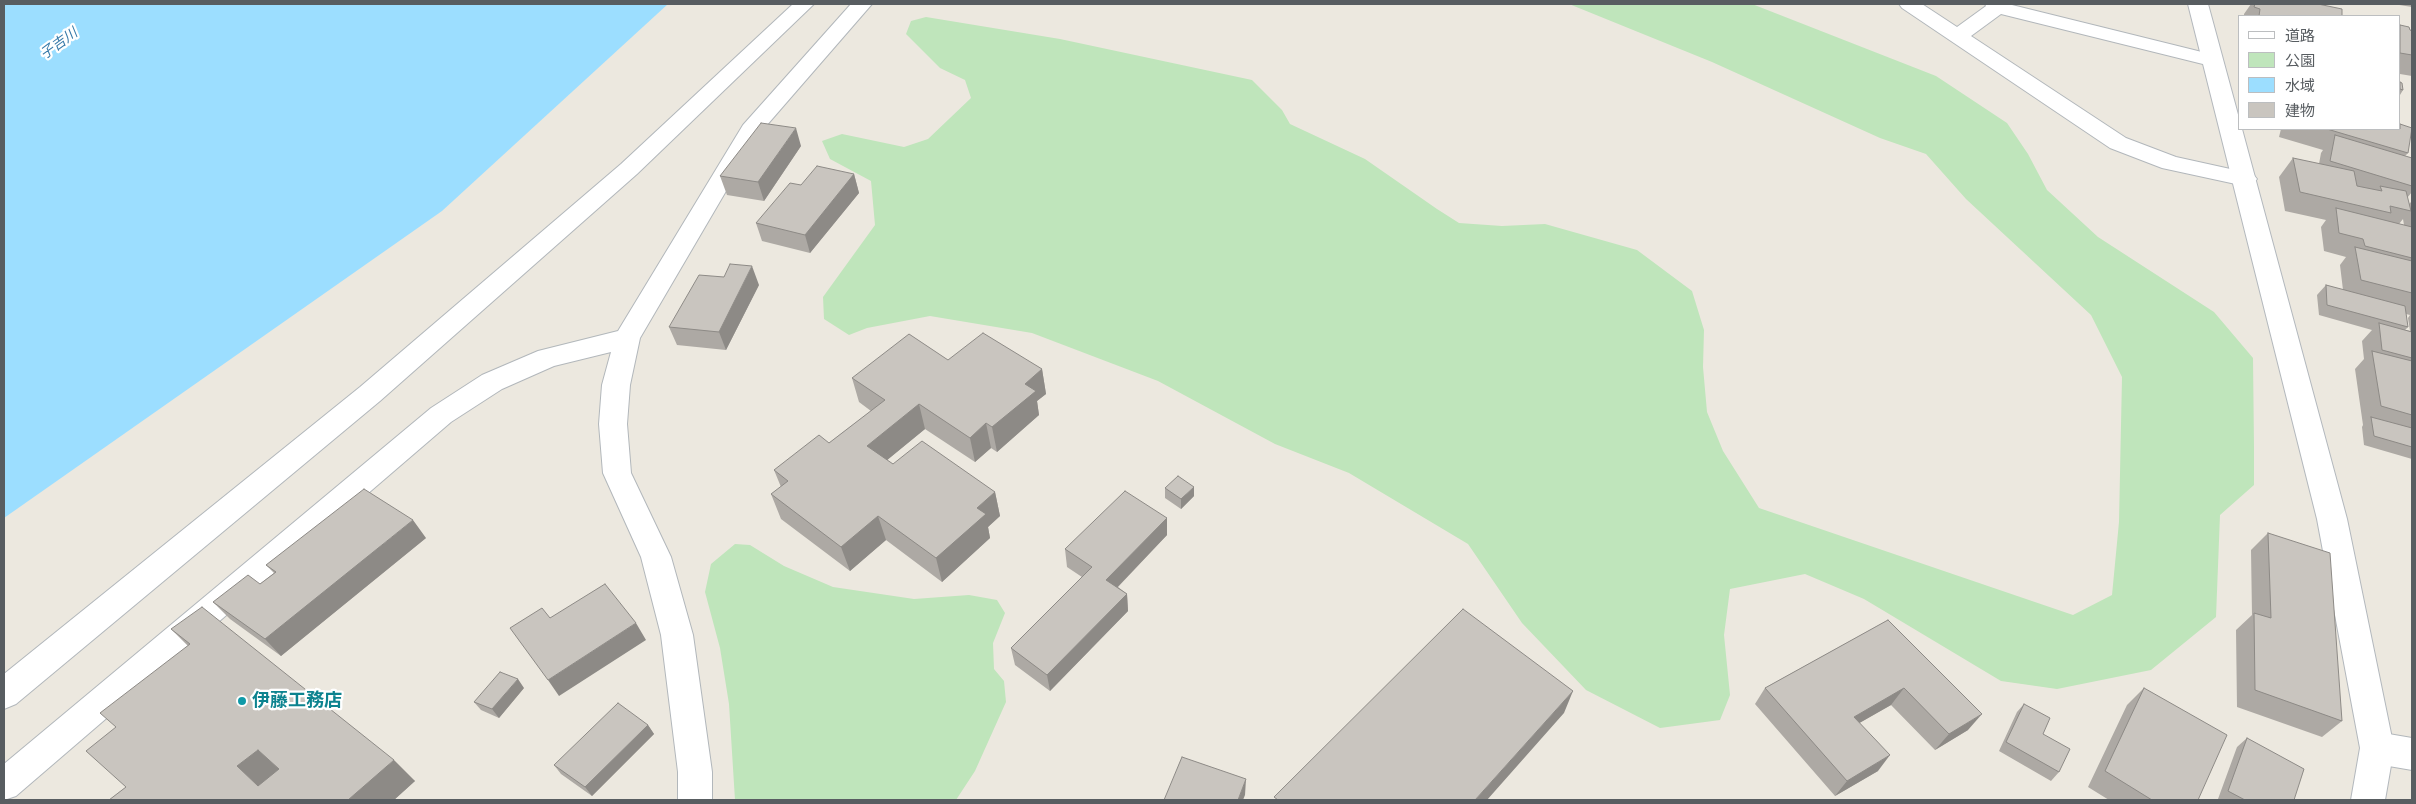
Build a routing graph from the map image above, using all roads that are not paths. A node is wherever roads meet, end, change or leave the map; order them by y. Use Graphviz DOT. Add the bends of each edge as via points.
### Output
graph roads {
  1 [pos="804,4"];
  2 [pos="862,4"];
  3 [pos="1909,4"];
  4 [pos="2198,4"];
  5 [pos="1996,5"];
  6 [pos="1959,35"];
  7 [pos="2211,60"];
  8 [pos="2245,179"];
  9 [pos="627,338"];
  10 [pos="4,694"];
  11 [pos="2377,748"];
  12 [pos="2412,754"];
  13 [pos="4,784"];
  14 [pos="696,800"];
  15 [pos="2368,800"];
  1 -- 10 [label="street" via="630,169 377,387"];
  2 -- 9 [label="street" via="751,130"];
  3 -- 6 [label="street"];
  4 -- 7 [label="street"];
  5 -- 6 [label="street"];
  5 -- 7 [label="street"];
  6 -- 8 [label="street" via="2118,143 2170,162"];
  7 -- 8 [label="street"];
  8 -- 11 [label="street" via="2332,520"];
  9 -- 13 [label="street" via="547,358 492,382 441,414"];
  9 -- 14 [label="street" via="616,385 613,424 617,473 656,557 677,635"];
  11 -- 12 [label="street"];
  11 -- 15 [label="street"];
}
